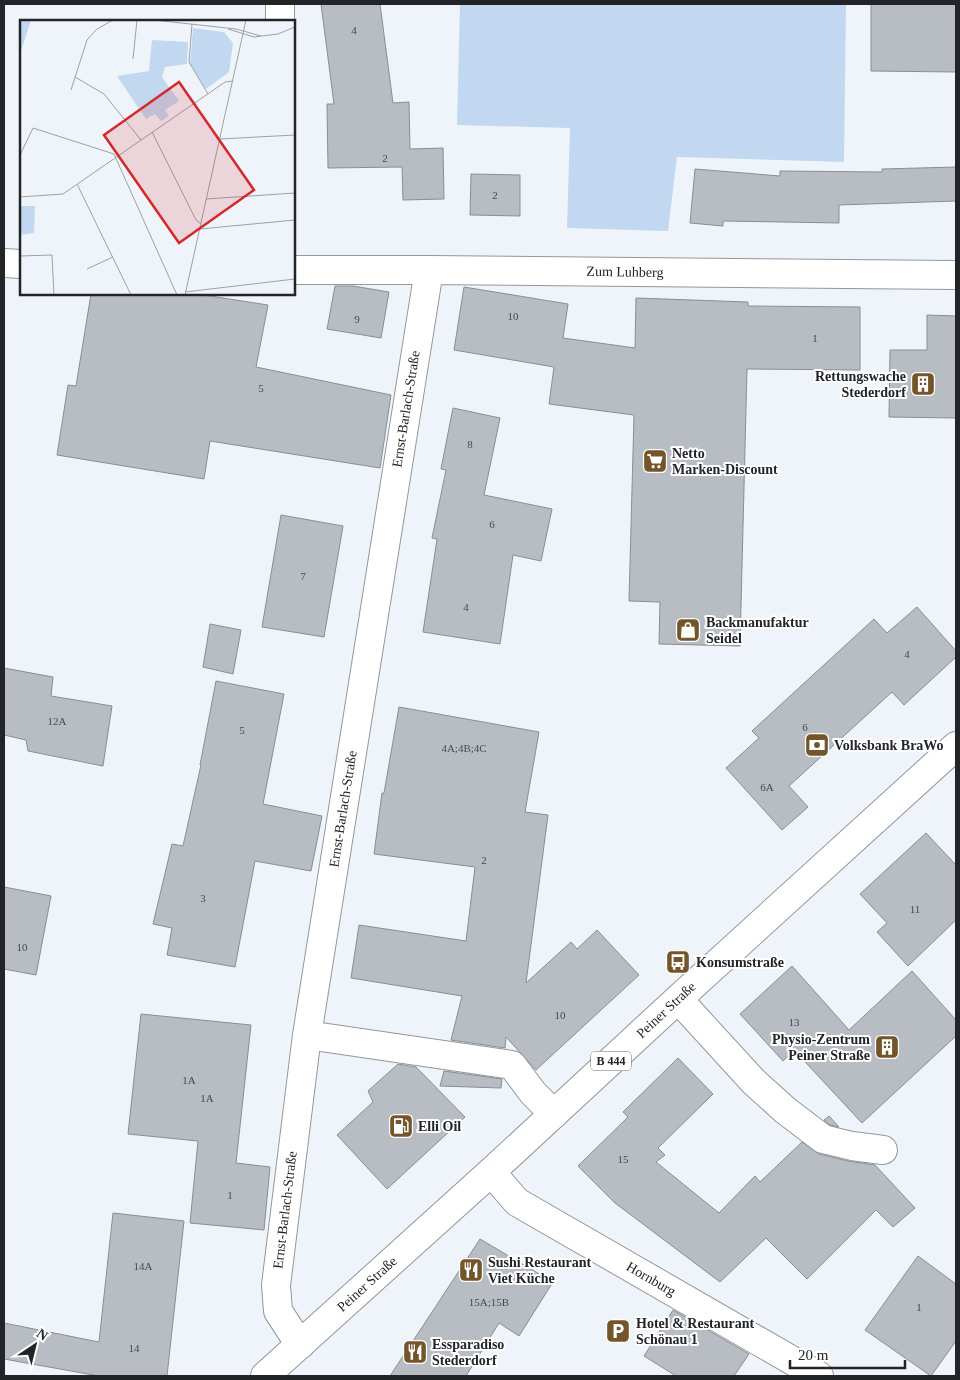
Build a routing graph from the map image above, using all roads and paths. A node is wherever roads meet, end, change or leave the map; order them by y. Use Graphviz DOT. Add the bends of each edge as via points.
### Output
graph roads {
  1 [pos="280,4"];
  2 [pos="280,20"];
  3 [pos="4,264"];
  4 [pos="20,264"];
  5 [pos="295,270"];
  6 [pos="428,270"];
  7 [pos="956,275"];
  8 [pos="956,746"];
  9 [pos="678,999"];
  10 [pos="307,1035"];
  11 [pos="554,1114"];
  12 [pos="883,1150"];
  13 [pos="491,1172"];
  14 [pos="300,1345"];
  15 [pos="265,1376"];
  16 [pos="819,1376"];
  1 -- 2 [label="street"];
  3 -- 4 [label="street"];
  5 -- 6 [label="street, Zum Luhberg"];
  6 -- 7 [label="street, Zum Luhberg"];
  6 -- 10 [label="street, Ernst-Barlach-Straße"];
  8 -- 9 [label="street, Peiner Straße / B 444"];
  9 -- 11 [label="street, Peiner Straße / B 444"];
  9 -- 12 [label="street" via="754,1082 823,1139"];
  10 -- 11 [label="street" via="512,1065"];
  10 -- 14 [label="street, Ernst-Barlach-Straße" via="276,1285 278,1311"];
  11 -- 13 [label="street, Peiner Straße / B 444"];
  13 -- 14 [label="street, Peiner Straße / B 444"];
  13 -- 16 [label="street, Hornburg" via="517,1202"];
  14 -- 15 [label="street, Peiner Straße / B 444"];
}
